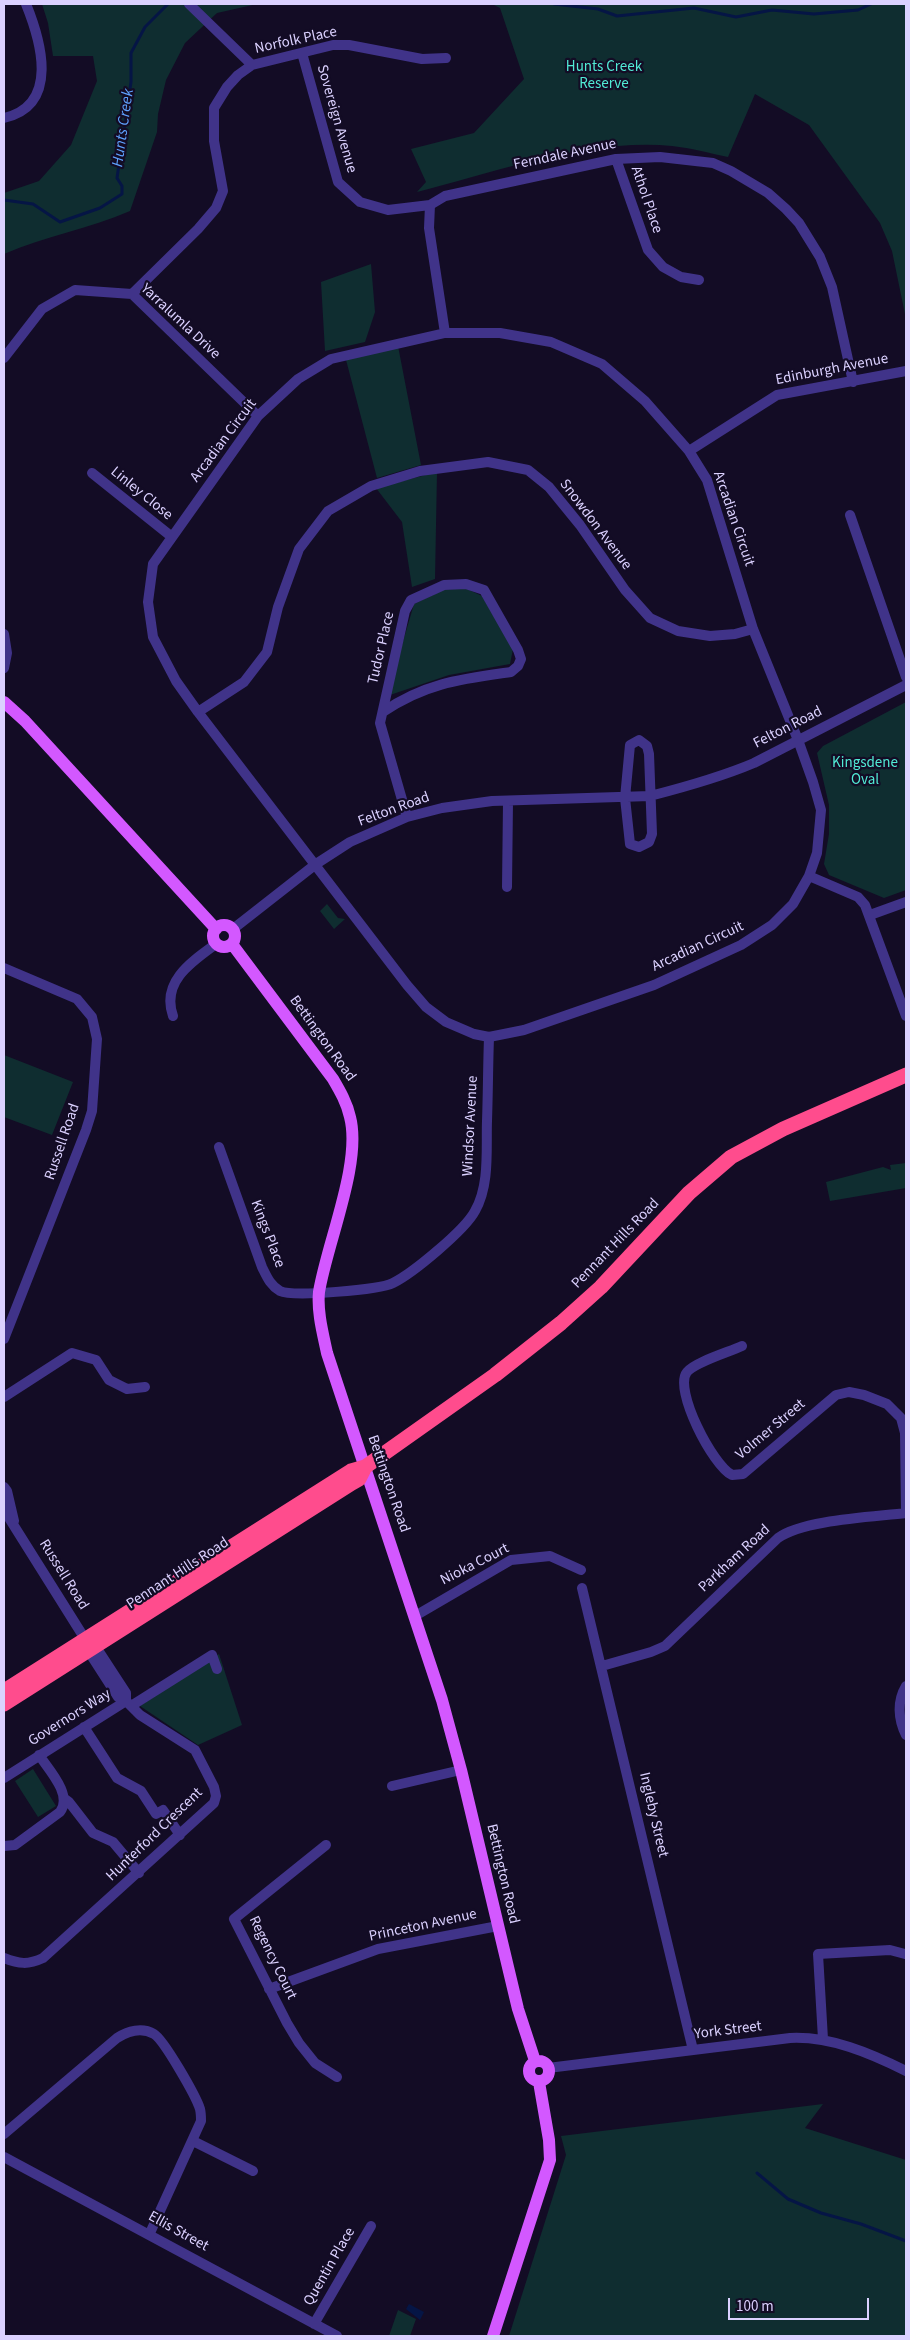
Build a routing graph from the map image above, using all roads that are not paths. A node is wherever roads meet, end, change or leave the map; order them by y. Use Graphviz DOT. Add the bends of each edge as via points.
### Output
graph roads {
  1 [pos="26,4"];
  2 [pos="189,4"];
  3 [pos="302,53"];
  4 [pos="446,58"];
  5 [pos="252,65"];
  6 [pos="4,118"];
  7 [pos="616,159"];
  8 [pos="430,205"];
  9 [pos="699,280"];
  10 [pos="132,294"];
  11 [pos="445,333"];
  12 [pos="4,358"];
  13 [pos="906,371"];
  14 [pos="853,382"];
  15 [pos="258,416"];
  16 [pos="689,451"];
  17 [pos="92,473"];
  18 [pos="850,515"];
  19 [pos="172,537"];
  20 [pos="753,629"];
  21 [pos="4,634"];
  22 [pos="4,668"];
  23 [pos="906,677"];
  24 [pos="906,685"];
  25 [pos="4,702"];
  26 [pos="198,712"];
  27 [pos="383,712"];
  28 [pos="798,740"];
  29 [pos="650,796"];
  30 [pos="625,798"];
  31 [pos="508,802"];
  32 [pos="407,818"];
  33 [pos="316,864"];
  34 [pos="809,876"];
  35 [pos="507,887"];
  36 [pos="906,902"];
  37 [pos="870,915"];
  38 [pos="216,929"];
  39 [pos="233,930"];
  40 [pos="216,944"];
  41 [pos="232,944"];
  42 [pos="4,968"];
  43 [pos="173,1016"];
  44 [pos="906,1016"];
  45 [pos="489,1037"];
  46 [pos="906,1075"];
  47 [pos="219,1147"];
  48 [pos="319,1294"];
  49 [pos="4,1339"];
  50 [pos="742,1346"];
  51 [pos="146,1388"];
  52 [pos="4,1397"];
  53 [pos="365,1467"];
  54 [pos="5,1492"];
  55 [pos="4,1510"];
  56 [pos="906,1513"];
  57 [pos="14,1527"];
  58 [pos="580,1570"];
  59 [pos="582,1588"];
  60 [pos="415,1616"];
  61 [pos="90,1646"];
  62 [pos="602,1666"];
  63 [pos="217,1669"];
  64 [pos="906,1686"];
  65 [pos="4,1691"];
  66 [pos="4,1704"];
  67 [pos="129,1704"];
  68 [pos="84,1727"];
  69 [pos="906,1735"];
  70 [pos="39,1755"];
  71 [pos="461,1770"];
  72 [pos="4,1778"];
  73 [pos="392,1786"];
  74 [pos="65,1799"];
  75 [pos="180,1835"];
  76 [pos="326,1845"];
  77 [pos="4,1846"];
  78 [pos="139,1873"];
  79 [pos="498,1926"];
  80 [pos="905,1954"];
  81 [pos="4,1958"];
  82 [pos="269,1989"];
  83 [pos="823,2039"];
  84 [pos="693,2050"];
  85 [pos="535,2061"];
  86 [pos="548,2068"];
  87 [pos="906,2071"];
  88 [pos="336,2077"];
  89 [pos="539,2082"];
  90 [pos="4,2134"];
  91 [pos="193,2140"];
  92 [pos="4,2156"];
  93 [pos="253,2171"];
  94 [pos="371,2226"];
  95 [pos="150,2234"];
  96 [pos="314,2324"];
  97 [pos="337,2336"];
  98 [pos="493,2336"];
  1 -- 6 [label="street" via="42,53 42,74 32,101 16,115"];
  2 -- 5 [label="street"];
  3 -- 4 [label="street, Norfolk Place" via="333,45 349,45 422,59"];
  3 -- 5 [label="street, Norfolk Place"];
  3 -- 8 [label="street, Sovereign Avenue" via="338,182 360,202 388,210"];
  5 -- 10 [label="street, Norfolk Place" via="227,88 214,108 214,141 223,191 216,208"];
  7 -- 8 [label="street, Ferndale Avenue" via="445,196"];
  7 -- 9 [label="street, Athol Place" via="648,250 664,267 681,276"];
  7 -- 14 [label="street, Ferndale Avenue" via="660,157 713,163 749,181 786,209 810,239 827,272"];
  8 -- 11 [label="street" via="429,228"];
  10 -- 12 [label="street, Yarralumla Drive" via="75,290 42,309"];
  10 -- 15 [label="street, Yarralumla Drive"];
  11 -- 15 [label="street, Arcadian Circuit" via="331,359 298,379"];
  11 -- 16 [label="street, Arcadian Circuit" via="500,333 551,342 602,364 645,401"];
  13 -- 14 [label="street, Edinburgh Avenue"];
  14 -- 16 [label="street, Edinburgh Avenue" via="777,395"];
  15 -- 19 [label="street, Arcadian Circuit"];
  16 -- 20 [label="street, Arcadian Circuit" via="707,480"];
  17 -- 19 [label="street, Linley Close"];
  18 -- 23 [label="street"];
  19 -- 26 [label="street, Arcadian Circuit" via="153,564 148,602 153,637 176,681"];
  20 -- 26 [label="street, Snowdon Avenue" via="710,636 678,631 650,618 625,590 549,487 528,470 488,462 420,471 371,486 328,511 299,549 278,607 267,652 244,682"];
  20 -- 28 [label="street, Arcadian Circuit"];
  21 -- 22 [label="street" via="7,653"];
  24 -- 28 [label="street, Felton Road"];
  25 -- 38 [label="main road"];
  26 -- 33 [label="street, Arcadian Circuit"];
  27 -- 27 [label="street, Tudor Place" via="405,611 412,600 444,586 466,584 484,590 518,650 521,659 518,666 511,672 445,682 399,701"];
  27 -- 32 [label="street, Tudor Place" via="380,723 383,739"];
  28 -- 29 [label="street, Felton Road" via="733,772"];
  28 -- 34 [label="street, Arcadian Circuit" via="814,782 820,810 817,853"];
  29 -- 30 [label="street, Felton Road"];
  29 -- 30 [label="street" via="652,834 649,842 639,847 630,844"];
  29 -- 30 [label="street" via="649,754 647,746 639,740 630,745"];
  30 -- 31 [label="street, Felton Road"];
  31 -- 32 [label="street, Felton Road" via="442,808"];
  31 -- 35 [label="street"];
  32 -- 33 [label="street, Felton Road" via="350,842"];
  33 -- 39 [label="street, Felton Road"];
  33 -- 45 [label="street, Arcadian Circuit" via="426,1008 446,1022"];
  34 -- 37 [label="street" via="858,897"];
  34 -- 45 [label="street, Arcadian Circuit" via="793,904 772,925 742,945 654,984 524,1030"];
  36 -- 37 [label="street"];
  37 -- 44 [label="street"];
  38 -- 39 [label="main road" via="224,925"];
  38 -- 40 [label="main road" via="213,936"];
  39 -- 41 [label="main road" via="235,939"];
  40 -- 41 [label="main road" via="224,947"];
  40 -- 43 [label="street" via="180,975 172,987 168,1003"];
  41 -- 48 [label="main road, Bettington Road" via="333,1079 351,1118 350,1165"];
  42 -- 49 [label="street, Russell Road" via="77,999 92,1017 97,1040 92,1111"];
  45 -- 48 [label="street, Windsor Avenue" via="486,1167 476,1210 465,1225 393,1283 371,1289"];
  46 -- 53 [label="highway, Pennant Hills Road" via="831,1106 731,1157 695,1188 601,1287 561,1323 495,1375"];
  47 -- 48 [label="street, Kings Place" via="270,1282 288,1293"];
  48 -- 53 [label="main road, Bettington Road" via="321,1324 334,1381"];
  50 -- 56 [label="street, Volmer Street" via="694,1366 684,1378 700,1435 724,1470 732,1475 743,1474 836,1395 856,1393 887,1404 901,1418 905,1433"];
  51 -- 52 [label="street" via="127,1389 109,1380 96,1360 72,1353"];
  53 -- 60 [label="main road, Bettington Road"];
  53 -- 61 [label="highway, Pennant Hills Road" via="351,1471"];
  54 -- 57 [label="street"];
  55 -- 57 [label="street, Russell Road"];
  56 -- 62 [label="street, Parkham Road" via="790,1530 665,1646"];
  57 -- 61 [label="street, Russell Road"];
  58 -- 60 [label="street, Nioka Court" via="550,1556 511,1560"];
  59 -- 62 [label="street, Ingleby Street"];
  60 -- 71 [label="main road, Bettington Road"];
  61 -- 65 [label="highway, Pennant Hills Road"];
  61 -- 66 [label="highway, Pennant Hills Road"];
  61 -- 67 [label="street, Hunterford Crescent" via="126,1693"];
  62 -- 84 [label="street, Ingleby Street"];
  63 -- 67 [label="street, Governors Way" via="212,1656"];
  64 -- 69 [label="street" via="899,1708"];
  67 -- 68 [label="street, Governors Way"];
  67 -- 75 [label="street, Hunterford Crescent" via="140,1715 195,1750 214,1787 214,1804"];
  68 -- 70 [label="street, Governors Way"];
  68 -- 75 [label="street" via="117,1778 142,1791 156,1814 163,1810"];
  70 -- 72 [label="street, Governors Way"];
  70 -- 74 [label="street"];
  71 -- 73 [label="street"];
  71 -- 79 [label="main road, Bettington Road"];
  74 -- 77 [label="street" via="60,1812 16,1845"];
  74 -- 78 [label="street" via="92,1833 113,1842"];
  75 -- 78 [label="street, Hunterford Crescent"];
  76 -- 82 [label="street, Regency Court" via="234,1919"];
  78 -- 81 [label="street, Hunterford Crescent" via="43,1958 21,1964"];
  79 -- 82 [label="street, Princeton Avenue" via="378,1949"];
  79 -- 85 [label="main road, Bettington Road" via="518,2009"];
  80 -- 83 [label="street" via="890,1950 818,1954"];
  82 -- 88 [label="street, Regency Court" via="315,2063"];
  83 -- 84 [label="street, York Street" via="790,2038"];
  83 -- 87 [label="street, York Street"];
  84 -- 86 [label="street, York Street"];
  85 -- 86 [label="main road" via="544,2062"];
  85 -- 89 [label="main road" via="530,2065 529,2075"];
  86 -- 89 [label="main road" via="547,2077"];
  89 -- 98 [label="main road" via="549,2135 550,2160"];
  90 -- 91 [label="street" via="117,2038 130,2031 145,2031 165,2045 200,2109 201,2121"];
  91 -- 93 [label="street"];
  91 -- 95 [label="street"];
  92 -- 95 [label="street, Ellis Street"];
  94 -- 96 [label="street, Quentin Place"];
  95 -- 96 [label="street, Ellis Street"];
  96 -- 97 [label="street, Ellis Street"];
}
